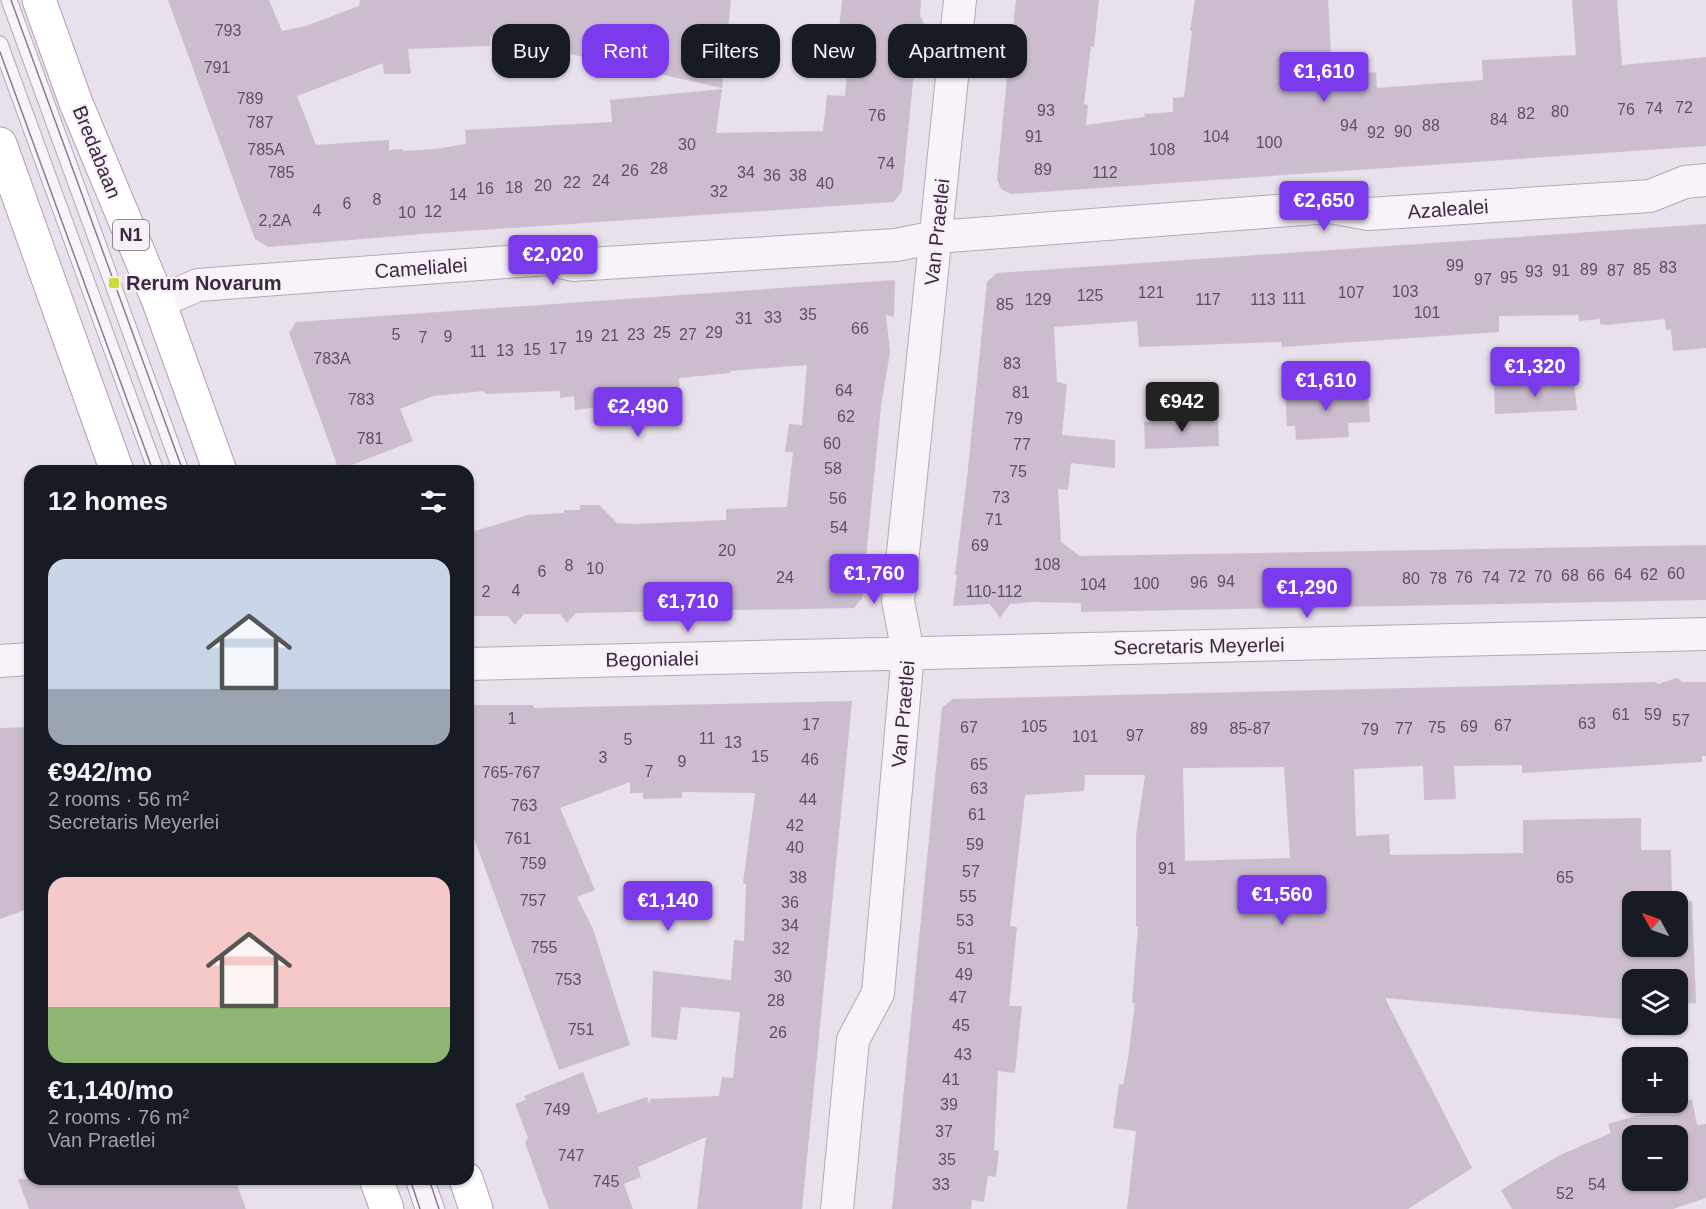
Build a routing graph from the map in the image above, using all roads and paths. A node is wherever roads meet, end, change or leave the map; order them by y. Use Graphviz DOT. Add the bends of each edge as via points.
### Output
graph roads {
  1 [pos="9,0"];
  2 [pos="39,0"];
  3 [pos="960,0"];
  4 [pos="0,44"];
  5 [pos="0,144"];
  6 [pos="1706,180"];
  7 [pos="936,237"];
  8 [pos="159,302"];
  9 [pos="115,465"];
  10 [pos="154,465"];
  11 [pos="179,465"];
  12 [pos="218,465"];
  13 [pos="1706,634"];
  14 [pos="909,653"];
  15 [pos="24,659"];
  16 [pos="0,661"];
  17 [pos="474,664"];
  18 [pos="378,1185"];
  19 [pos="414,1185"];
  20 [pos="428,1185"];
  21 [pos="468,1185"];
  22 [pos="387,1209"];
  23 [pos="423,1209"];
  24 [pos="436,1209"];
  25 [pos="476,1209"];
  26 [pos="837,1209"];
  1 -- 11 [label="lane"];
  2 -- 8 [label="main road, Bredabaan / N1" via="76,103"];
  3 -- 7 [label="street, Van Praetlei"];
  4 -- 10 [label="lane"];
  5 -- 9 [label="main road"];
  6 -- 7 [label="street, Azalealei" via="1685,182 1650,196 1368,214 1330,207"];
  7 -- 8 [label="street, Camelialei" via="896,245 573,265 546,259 198,285"];
  7 -- 14 [label="street, Van Praetlei" via="898,601"];
  8 -- 12 [label="main road, Bredabaan / N1"];
  13 -- 14 [label="street, Secretaris Meyerlei"];
  14 -- 17 [label="street, Begonialei"];
  14 -- 26 [label="street, Van Praetlei" via="878,993 853,1040"];
  15 -- 16 [label="street"];
  18 -- 22 [label="main road"];
  19 -- 23 [label="lane"];
  20 -- 24 [label="lane"];
  21 -- 25 [label="main road"];
}
